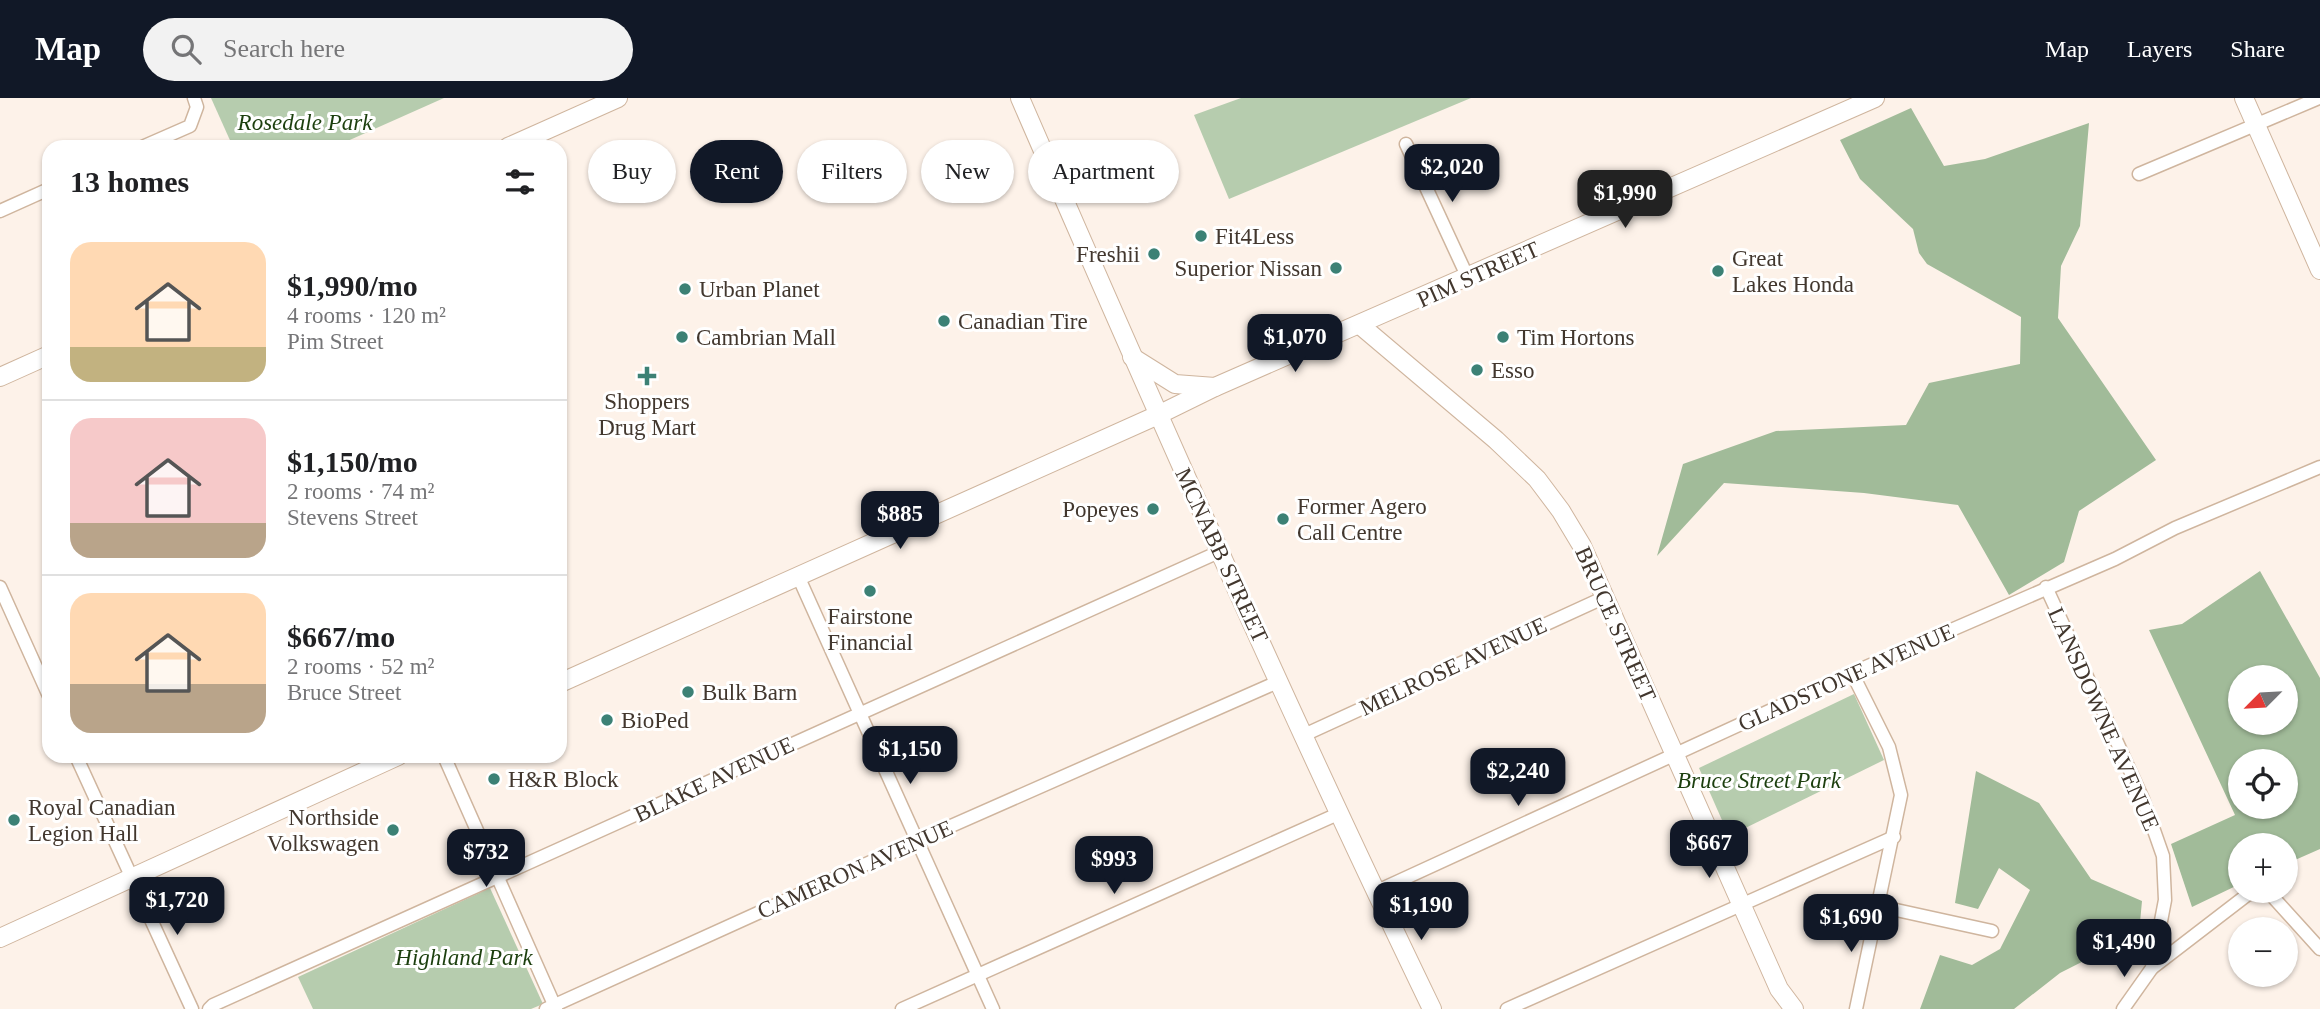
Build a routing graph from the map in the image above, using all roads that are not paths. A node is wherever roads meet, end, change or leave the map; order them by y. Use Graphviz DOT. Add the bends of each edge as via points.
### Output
graph roads {
  1 [pos="1020,98"];
  2 [pos="1875,98"];
  3 [pos="2244,98"];
  4 [pos="2319,98"];
  5 [pos="611,99"];
  6 [pos="195,102"];
  7 [pos="2257,126"];
  8 [pos="157,140"];
  9 [pos="523,140"];
  10 [pos="1406,144"];
  11 [pos="2139,174"];
  12 [pos="42,192"];
  13 [pos="0,211"];
  14 [pos="2320,270"];
  15 [pos="1468,278"];
  16 [pos="1360,325"];
  17 [pos="1132,356"];
  18 [pos="42,358"];
  19 [pos="0,377"];
  20 [pos="1215,387"];
  21 [pos="1158,415"];
  22 [pos="2320,467"];
  23 [pos="1221,551"];
  24 [pos="798,576"];
  25 [pos="0,587"];
  26 [pos="2046,587"];
  27 [pos="1603,597"];
  28 [pos="1852,673"];
  29 [pos="42,680"];
  30 [pos="567,680"];
  31 [pos="1280,681"];
  32 [pos="859,712"];
  33 [pos="1304,735"];
  34 [pos="1675,755"];
  35 [pos="79,763"];
  36 [pos="383,763"];
  37 [pos="447,763"];
  38 [pos="1340,813"];
  39 [pos="1894,837"];
  40 [pos="917,841"];
  41 [pos="499,877"];
  42 [pos="132,879"];
  43 [pos="1375,892"];
  44 [pos="1741,904"];
  45 [pos="1878,906"];
  46 [pos="1992,931"];
  47 [pos="0,938"];
  48 [pos="2320,948"];
  49 [pos="2152,968"];
  50 [pos="977,975"];
  51 [pos="1779,989"];
  52 [pos="552,1008"];
  53 [pos="192,1009"];
  54 [pos="209,1009"];
  55 [pos="902,1009"];
  56 [pos="993,1009"];
  57 [pos="1432,1009"];
  58 [pos="1507,1009"];
  59 [pos="1786,1009"];
  60 [pos="1794,1009"];
  61 [pos="1856,1009"];
  62 [pos="2123,1009"];
  1 -- 17 [label="main road, MCNABB STREET"];
  2 -- 15 [label="main road, PIM STREET"];
  3 -- 7 [label="main road"];
  4 -- 7 [label="street"];
  5 -- 9 [label="main road"];
  6 -- 8 [label="street" via="190,125"];
  7 -- 11 [label="street"];
  7 -- 14 [label="main road"];
  10 -- 15 [label="street"];
  12 -- 13 [label="street"];
  15 -- 16 [label="main road, PIM STREET"];
  16 -- 20 [label="main road, PIM STREET"];
  16 -- 27 [label="main road, BRUCE STREET" via="1536,479 1582,546"];
  17 -- 20 [label="main road" via="1175,384"];
  17 -- 21 [label="main road, MCNABB STREET"];
  18 -- 19 [label="main road"];
  20 -- 21 [label="main road, PIM STREET"];
  21 -- 23 [label="main road, MCNABB STREET"];
  21 -- 24 [label="main road, PIM STREET"];
  22 -- 26 [label="street, GLADSTONE AVENUE"];
  23 -- 31 [label="main road, MCNABB STREET"];
  23 -- 32 [label="street, BLAKE AVENUE"];
  24 -- 30 [label="main road, PIM STREET"];
  24 -- 32 [label="street"];
  25 -- 29 [label="street"];
  26 -- 28 [label="street, GLADSTONE AVENUE"];
  26 -- 49 [label="street, LANSDOWNE AVENUE" via="2143,799 2163,856 2165,900"];
  27 -- 33 [label="street, MELROSE AVENUE"];
  27 -- 34 [label="main road, BRUCE STREET"];
  28 -- 34 [label="street, GLADSTONE AVENUE"];
  28 -- 39 [label="street" via="1889,747 1901,795"];
  31 -- 33 [label="main road, MCNABB STREET"];
  31 -- 40 [label="street, CAMERON AVENUE"];
  32 -- 40 [label="street"];
  32 -- 41 [label="street, BLAKE AVENUE"];
  33 -- 38 [label="main road, MCNABB STREET"];
  34 -- 43 [label="street, GLADSTONE AVENUE"];
  34 -- 44 [label="main road, BRUCE STREET"];
  35 -- 42 [label="street"];
  36 -- 42 [label="main road"];
  37 -- 41 [label="street"];
  38 -- 43 [label="main road, MCNABB STREET"];
  38 -- 50 [label="street"];
  39 -- 44 [label="street"];
  39 -- 45 [label="street"];
  40 -- 50 [label="street"];
  40 -- 52 [label="street, CAMERON AVENUE"];
  41 -- 52 [label="street"];
  41 -- 54 [label="street, BLAKE AVENUE"];
  42 -- 47 [label="main road"];
  42 -- 53 [label="street"];
  43 -- 57 [label="main road, MCNABB STREET"];
  44 -- 51 [label="main road, BRUCE STREET"];
  44 -- 58 [label="street"];
  45 -- 46 [label="street"];
  45 -- 61 [label="street"];
  48 -- 49 [label="street" via="2273,897 2257,891"];
  49 -- 62 [label="street, LANSDOWNE AVENUE"];
  50 -- 55 [label="street"];
  50 -- 56 [label="street"];
  51 -- 59 [label="street, BRUCE STREET"];
  51 -- 60 [label="main road, BRUCE STREET"];
}
